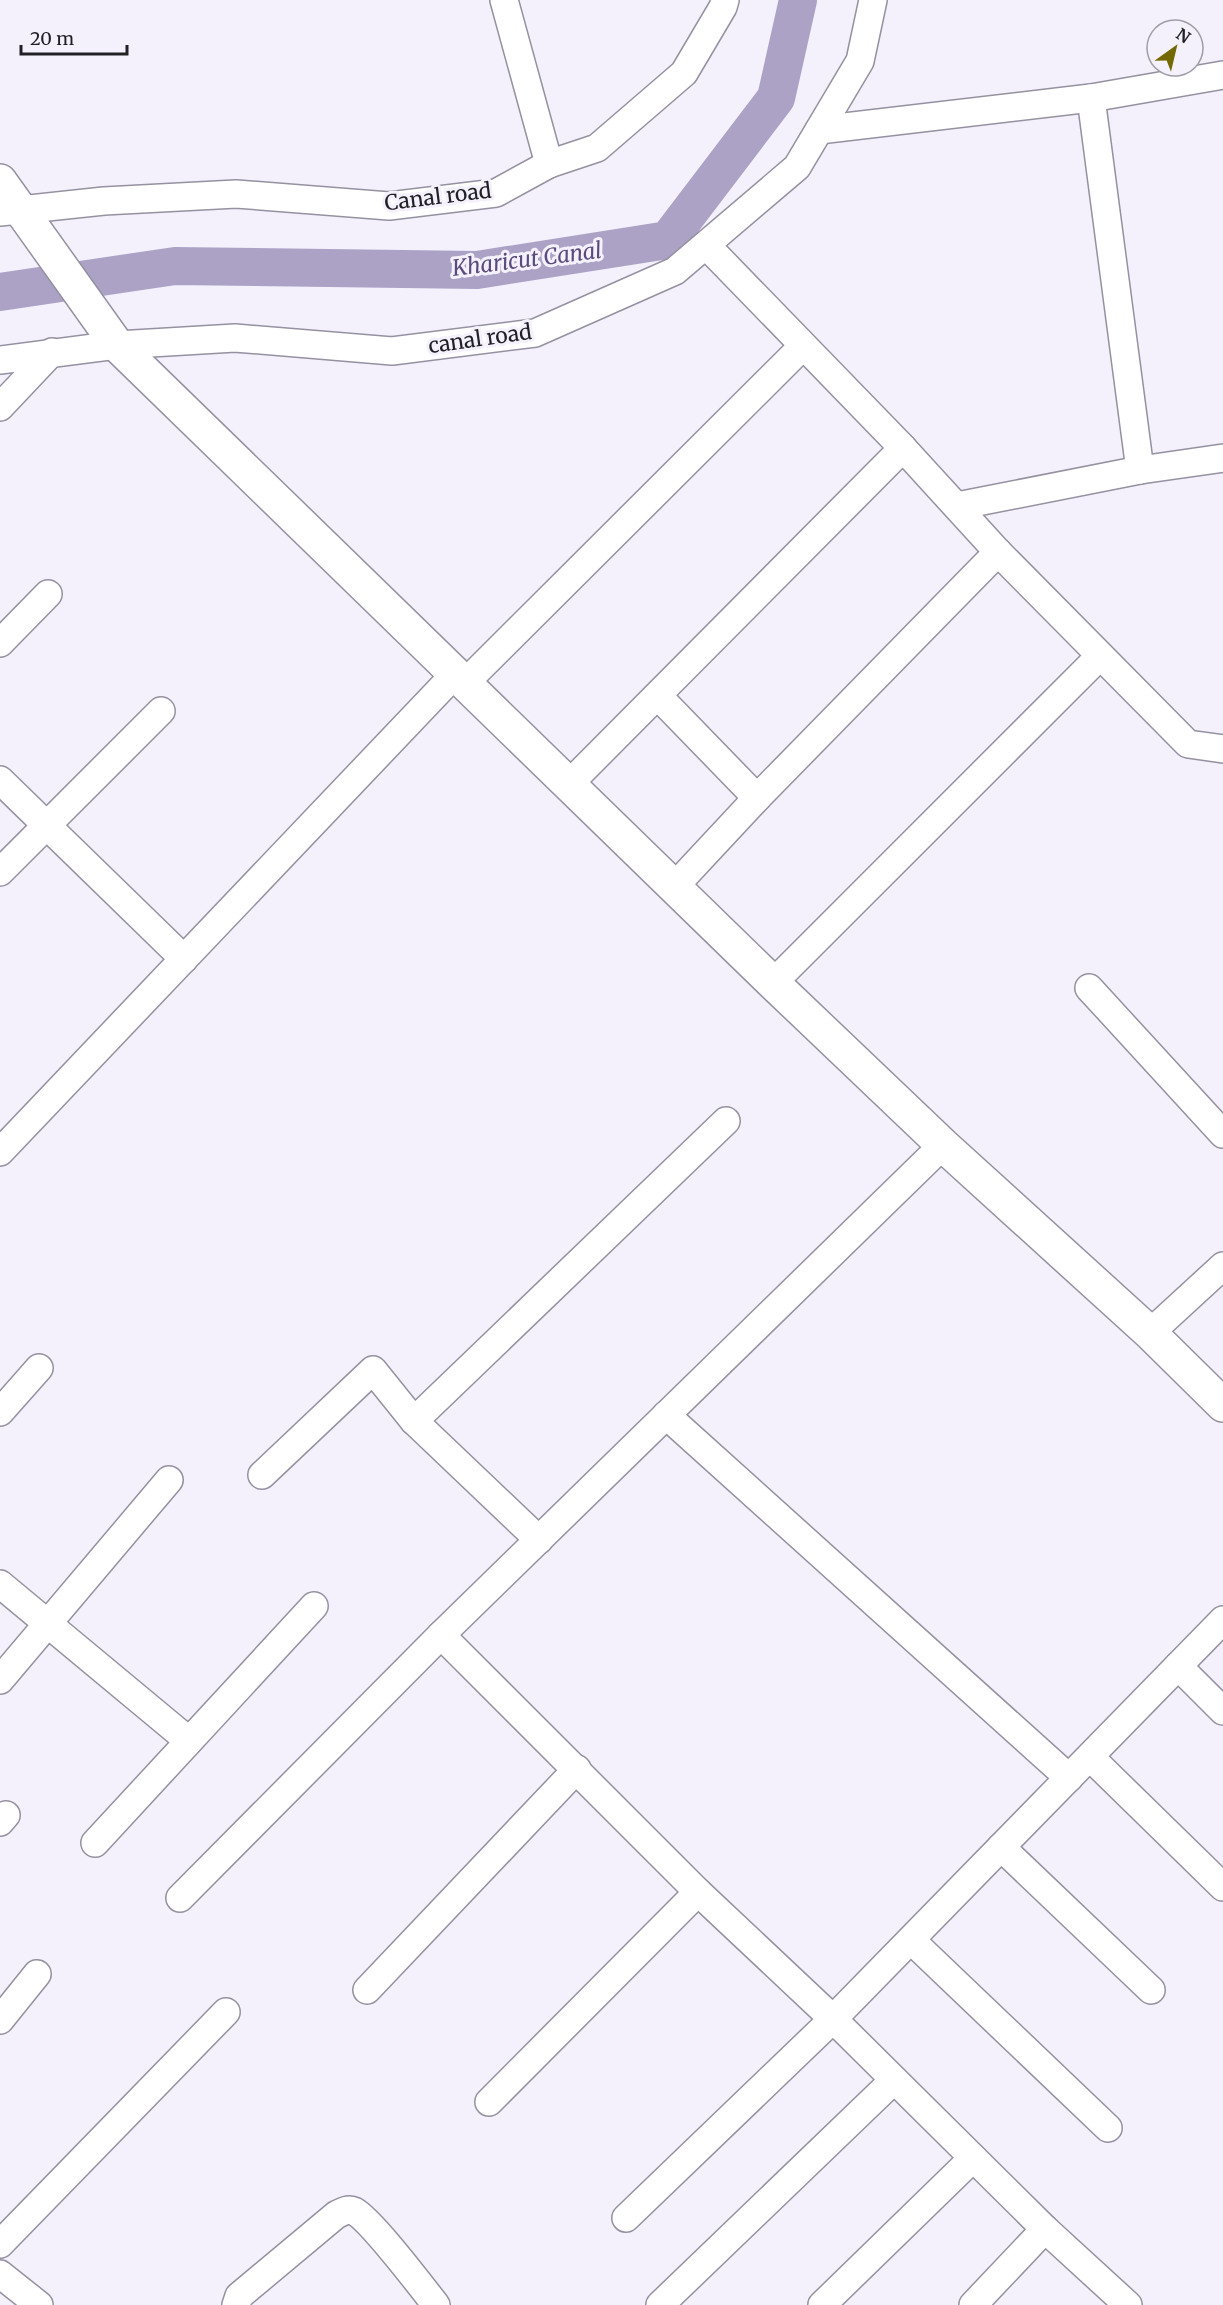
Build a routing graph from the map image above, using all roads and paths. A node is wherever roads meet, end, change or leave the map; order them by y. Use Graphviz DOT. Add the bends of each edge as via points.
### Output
graph roads {
  1 [pos="504,0"];
  2 [pos="725,0"];
  3 [pos="873,0"];
  4 [pos="1223,75"];
  5 [pos="1092,98"];
  6 [pos="819,130"];
  7 [pos="549,164"];
  8 [pos="0,181"];
  9 [pos="10,210"];
  10 [pos="706,244"];
  11 [pos="109,334"];
  12 [pos="802,346"];
  13 [pos="52,352"];
  14 [pos="0,360"];
  15 [pos="0,406"];
  16 [pos="903,448"];
  17 [pos="1223,458"];
  18 [pos="1140,470"];
  19 [pos="957,506"];
  20 [pos="998,552"];
  21 [pos="48,594"];
  22 [pos="0,643"];
  23 [pos="1100,656"];
  24 [pos="460,678"];
  25 [pos="658,696"];
  26 [pos="161,711"];
  27 [pos="1223,749"];
  28 [pos="0,780"];
  29 [pos="568,785"];
  30 [pos="757,798"];
  31 [pos="47,826"];
  32 [pos="0,872"];
  33 [pos="674,887"];
  34 [pos="184,960"];
  35 [pos="773,983"];
  36 [pos="1089,988"];
  37 [pos="726,1121"];
  38 [pos="1223,1134"];
  39 [pos="943,1145"];
  40 [pos="0,1152"];
  41 [pos="1223,1266"];
  42 [pos="1150,1333"];
  43 [pos="39,1368"];
  44 [pos="1223,1405"];
  45 [pos="0,1412"];
  46 [pos="666,1415"];
  47 [pos="414,1420"];
  48 [pos="262,1475"];
  49 [pos="169,1480"];
  50 [pos="539,1540"];
  51 [pos="0,1584"];
  52 [pos="314,1606"];
  53 [pos="1223,1620"];
  54 [pos="48,1624"];
  55 [pos="441,1635"];
  56 [pos="1179,1666"];
  57 [pos="0,1680"];
  58 [pos="1223,1711"];
  59 [pos="189,1741"];
  60 [pos="1090,1756"];
  61 [pos="577,1768"];
  62 [pos="1069,1778"];
  63 [pos="94,1843"];
  64 [pos="1001,1847"];
  65 [pos="1223,1887"];
  66 [pos="698,1892"];
  67 [pos="180,1898"];
  68 [pos="911,1940"];
  69 [pos="37,1974"];
  70 [pos="367,1990"];
  71 [pos="1151,1990"];
  72 [pos="226,2012"];
  73 [pos="833,2019"];
  74 [pos="0,2020"];
  75 [pos="894,2080"];
  76 [pos="489,2102"];
  77 [pos="1108,2128"];
  78 [pos="973,2158"];
  79 [pos="626,2218"];
  80 [pos="1045,2229"];
  81 [pos="0,2244"];
  82 [pos="0,2274"];
  83 [pos="39,2305"];
  84 [pos="236,2305"];
  85 [pos="436,2305"];
  86 [pos="660,2305"];
  87 [pos="822,2305"];
  88 [pos="973,2305"];
  89 [pos="1128,2305"];
  1 -- 7 [label="street"];
  2 -- 7 [label="street, Canal road" via="684,73 597,148"];
  3 -- 6 [label="street, canal road" via="860,61"];
  4 -- 5 [label="street"];
  5 -- 6 [label="street"];
  5 -- 18 [label="street"];
  6 -- 10 [label="street, canal road" via="797,167"];
  7 -- 9 [label="street, Canal road" via="496,193 389,206 236,194"];
  8 -- 9 [label="street"];
  9 -- 11 [label="street" via="41,239"];
  10 -- 11 [label="street, canal road" via="675,271 535,333 392,351 235,338"];
  10 -- 12 [label="street"];
  11 -- 13 [label="street, canal road"];
  11 -- 24 [label="street"];
  12 -- 16 [label="street"];
  12 -- 24 [label="street"];
  13 -- 14 [label="street, canal road"];
  13 -- 15 [label="street"];
  16 -- 19 [label="street"];
  16 -- 25 [label="street"];
  17 -- 18 [label="street"];
  18 -- 19 [label="street"];
  19 -- 20 [label="street"];
  20 -- 23 [label="street"];
  20 -- 30 [label="street"];
  21 -- 22 [label="street"];
  23 -- 27 [label="street" via="1188,744"];
  23 -- 35 [label="street"];
  24 -- 29 [label="street"];
  24 -- 34 [label="street"];
  25 -- 29 [label="street"];
  25 -- 30 [label="street"];
  26 -- 31 [label="street"];
  28 -- 31 [label="street"];
  29 -- 33 [label="street"];
  30 -- 33 [label="street"];
  31 -- 32 [label="street"];
  31 -- 34 [label="street"];
  33 -- 35 [label="street"];
  34 -- 40 [label="street"];
  35 -- 39 [label="street"];
  36 -- 38 [label="street"];
  37 -- 47 [label="street"];
  39 -- 42 [label="street"];
  39 -- 46 [label="street"];
  41 -- 42 [label="street"];
  42 -- 44 [label="street"];
  43 -- 45 [label="street"];
  46 -- 50 [label="street"];
  46 -- 62 [label="street"];
  47 -- 48 [label="street" via="373,1370"];
  47 -- 50 [label="street"];
  49 -- 54 [label="street"];
  50 -- 55 [label="street"];
  51 -- 54 [label="street"];
  52 -- 59 [label="street"];
  53 -- 56 [label="street"];
  54 -- 57 [label="street"];
  54 -- 59 [label="street"];
  55 -- 61 [label="street"];
  55 -- 67 [label="street"];
  56 -- 58 [label="street"];
  56 -- 60 [label="street"];
  59 -- 63 [label="street"];
  60 -- 62 [label="street"];
  60 -- 65 [label="street"];
  61 -- 66 [label="street"];
  61 -- 70 [label="street"];
  62 -- 64 [label="street"];
  64 -- 68 [label="street"];
  64 -- 71 [label="street"];
  66 -- 73 [label="street"];
  66 -- 76 [label="street"];
  68 -- 73 [label="street"];
  68 -- 77 [label="street"];
  69 -- 74 [label="street"];
  72 -- 81 [label="street"];
  73 -- 75 [label="street"];
  73 -- 79 [label="street"];
  75 -- 78 [label="street"];
  75 -- 86 [label="street"];
  78 -- 80 [label="street"];
  78 -- 87 [label="street"];
  80 -- 88 [label="street"];
  80 -- 89 [label="street"];
  82 -- 83 [label="street"];
  84 -- 85 [label="street" via="239,2296 255,2282 346,2210 354,2211 370,2227"];
}
